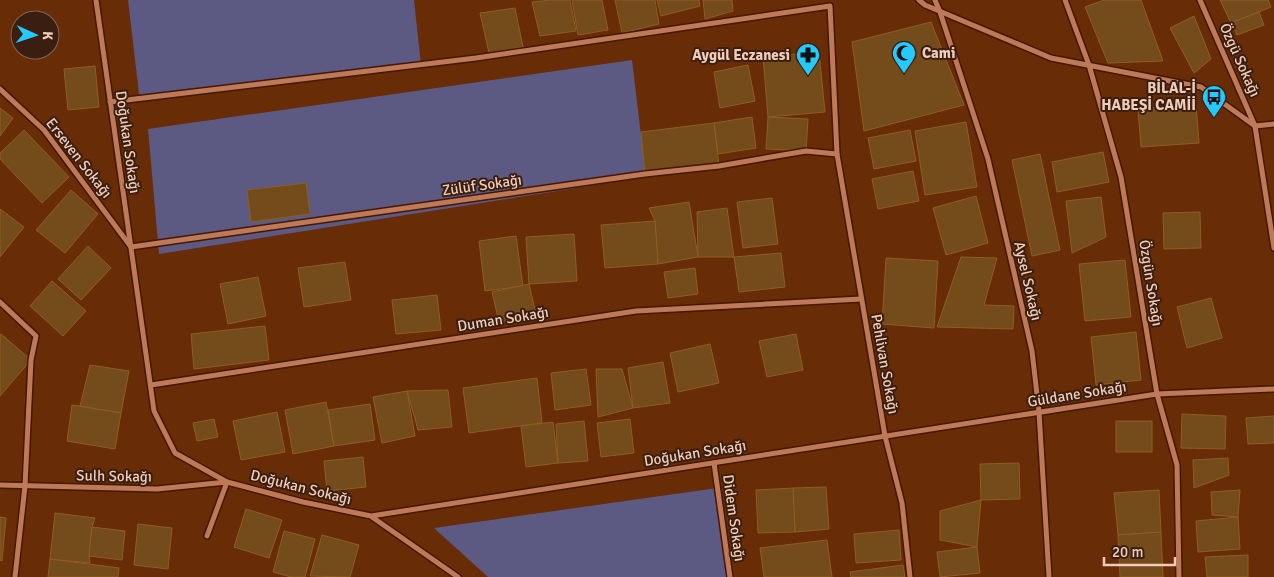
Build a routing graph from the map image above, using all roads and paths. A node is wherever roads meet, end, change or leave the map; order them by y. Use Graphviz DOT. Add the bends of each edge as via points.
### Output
graph roads {
  1 [pos="96,0"];
  2 [pos="918,0"];
  3 [pos="935,0"];
  4 [pos="1065,0"];
  5 [pos="1200,0"];
  6 [pos="830,3"];
  7 [pos="940,12"];
  8 [pos="1089,65"];
  9 [pos="0,89"];
  10 [pos="110,102"];
  11 [pos="1274,124"];
  12 [pos="1255,126"];
  13 [pos="837,154"];
  14 [pos="131,247"];
  15 [pos="1274,248"];
  16 [pos="861,299"];
  17 [pos="0,302"];
  18 [pos="150,385"];
  19 [pos="1274,389"];
  20 [pos="1156,394"];
  21 [pos="1039,412"];
  22 [pos="884,436"];
  23 [pos="714,463"];
  24 [pos="227,482"];
  25 [pos="0,485"];
  26 [pos="26,486"];
  27 [pos="371,516"];
  28 [pos="207,536"];
  29 [pos="15,577"];
  30 [pos="458,577"];
  31 [pos="730,577"];
  32 [pos="910,577"];
  33 [pos="1049,577"];
  34 [pos="1179,577"];
  1 -- 10 [label="street, Doğukan Sokağı"];
  2 -- 7 [label="street"];
  3 -- 7 [label="street, Aysel Sokağı"];
  4 -- 8 [label="street, Özgün Sokağı"];
  5 -- 12 [label="street, Özgü Sokağı"];
  6 -- 10 [label="street" via="476,58"];
  6 -- 13 [label="street, Pehlivan Sokağı"];
  7 -- 8 [label="street" via="1051,58"];
  7 -- 21 [label="street, Aysel Sokağı" via="988,159 1032,351"];
  8 -- 12 [label="street" via="1201,86"];
  8 -- 20 [label="street, Özgün Sokağı" via="1122,177"];
  9 -- 14 [label="street, Erseven Sokağı" via="44,130"];
  10 -- 14 [label="street, Doğukan Sokağı"];
  11 -- 12 [label="street"];
  12 -- 15 [label="street, Özgü Sokağı"];
  13 -- 14 [label="street, Zülüf Sokağı" via="806,151 719,166"];
  13 -- 16 [label="street, Pehlivan Sokağı"];
  14 -- 18 [label="street, Doğukan Sokağı"];
  16 -- 18 [label="street, Duman Sokağı" via="636,311"];
  16 -- 22 [label="street, Pehlivan Sokağı"];
  17 -- 26 [label="street" via="36,336 31,360"];
  18 -- 24 [label="street, Doğukan Sokağı" via="154,411 175,453"];
  19 -- 20 [label="street, Güldane Sokağı"];
  20 -- 21 [label="street, Güldane Sokağı"];
  20 -- 34 [label="street, Özgün Sokağı" via="1177,465"];
  21 -- 22 [label="street, Güldane Sokağı"];
  21 -- 33 [label="street, Aysel Sokağı"];
  22 -- 23 [label="street, Doğukan Sokağı"];
  22 -- 32 [label="street, Pehlivan Sokağı" via="902,503"];
  23 -- 27 [label="street, Doğukan Sokağı"];
  23 -- 31 [label="street, Didem Sokağı"];
  24 -- 26 [label="street, Sulh Sokağı" via="157,489"];
  24 -- 27 [label="street, Doğukan Sokağı"];
  24 -- 28 [label="street"];
  25 -- 26 [label="street, Sulh Sokağı"];
  26 -- 29 [label="street"];
  27 -- 30 [label="street"];
}
